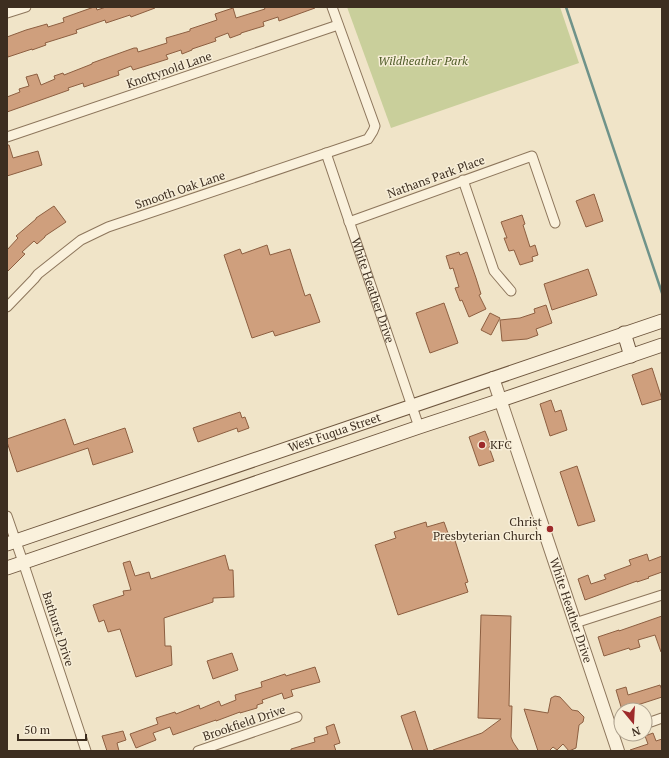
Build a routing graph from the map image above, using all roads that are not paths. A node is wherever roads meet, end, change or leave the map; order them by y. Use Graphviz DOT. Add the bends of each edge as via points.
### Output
graph roads {
  1 [pos="26,7"];
  2 [pos="332,7"];
  3 [pos="7,14"];
  4 [pos="338,25"];
  5 [pos="7,137"];
  6 [pos="326,154"];
  7 [pos="463,180"];
  8 [pos="349,222"];
  9 [pos="555,223"];
  10 [pos="511,290"];
  11 [pos="7,307"];
  12 [pos="662,321"];
  13 [pos="624,333"];
  14 [pos="662,345"];
  15 [pos="631,356"];
  16 [pos="493,378"];
  17 [pos="501,400"];
  18 [pos="412,405"];
  19 [pos="419,427"];
  20 [pos="296,445"];
  21 [pos="303,466"];
  22 [pos="152,495"];
  23 [pos="7,516"];
  24 [pos="161,516"];
  25 [pos="11,543"];
  26 [pos="24,562"];
  27 [pos="7,568"];
  28 [pos="662,595"];
  29 [pos="575,623"];
  30 [pos="297,717"];
  31 [pos="613,725"];
  32 [pos="86,751"];
  33 [pos="198,751"];
  1 -- 3 [label="street"];
  2 -- 4 [label="street"];
  4 -- 5 [label="street, Knottynold Lane"];
  4 -- 6 [label="street, Smooth Oak Lane" via="376,126 368,139"];
  6 -- 8 [label="street, White Heather Drive"];
  6 -- 11 [label="street, Smooth Oak Lane" via="108,228 81,240 38,274"];
  7 -- 8 [label="street, Nathans Park Place"];
  7 -- 9 [label="street, Nathans Park Place" via="532,156"];
  7 -- 10 [label="street" via="494,271"];
  8 -- 18 [label="street, White Heather Drive"];
  12 -- 13 [label="main road, West Fuqua Street"];
  13 -- 15 [label="main road"];
  13 -- 16 [label="main road, West Fuqua Street"];
  14 -- 15 [label="main road, West Fuqua Street"];
  15 -- 17 [label="main road, West Fuqua Street"];
  16 -- 17 [label="street, White Heather Drive"];
  16 -- 18 [label="main road, West Fuqua Street"];
  17 -- 19 [label="main road, West Fuqua Street"];
  17 -- 29 [label="street, White Heather Drive"];
  18 -- 19 [label="street, White Heather Drive"];
  18 -- 20 [label="main road, West Fuqua Street"];
  19 -- 21 [label="main road, West Fuqua Street"];
  20 -- 21 [label="main road"];
  20 -- 22 [label="main road, West Fuqua Street"];
  21 -- 24 [label="main road, West Fuqua Street"];
  22 -- 24 [label="main road"];
  22 -- 25 [label="main road, West Fuqua Street"];
  23 -- 25 [label="street, Bathurst Drive"];
  24 -- 26 [label="main road, West Fuqua Street"];
  25 -- 26 [label="street, Bathurst Drive"];
  26 -- 27 [label="main road, West Fuqua Street"];
  26 -- 32 [label="street, Bathurst Drive"];
  28 -- 29 [label="street"];
  29 -- 31 [label="street, White Heather Drive"];
  30 -- 33 [label="street, Brookfield Drive"];
}
